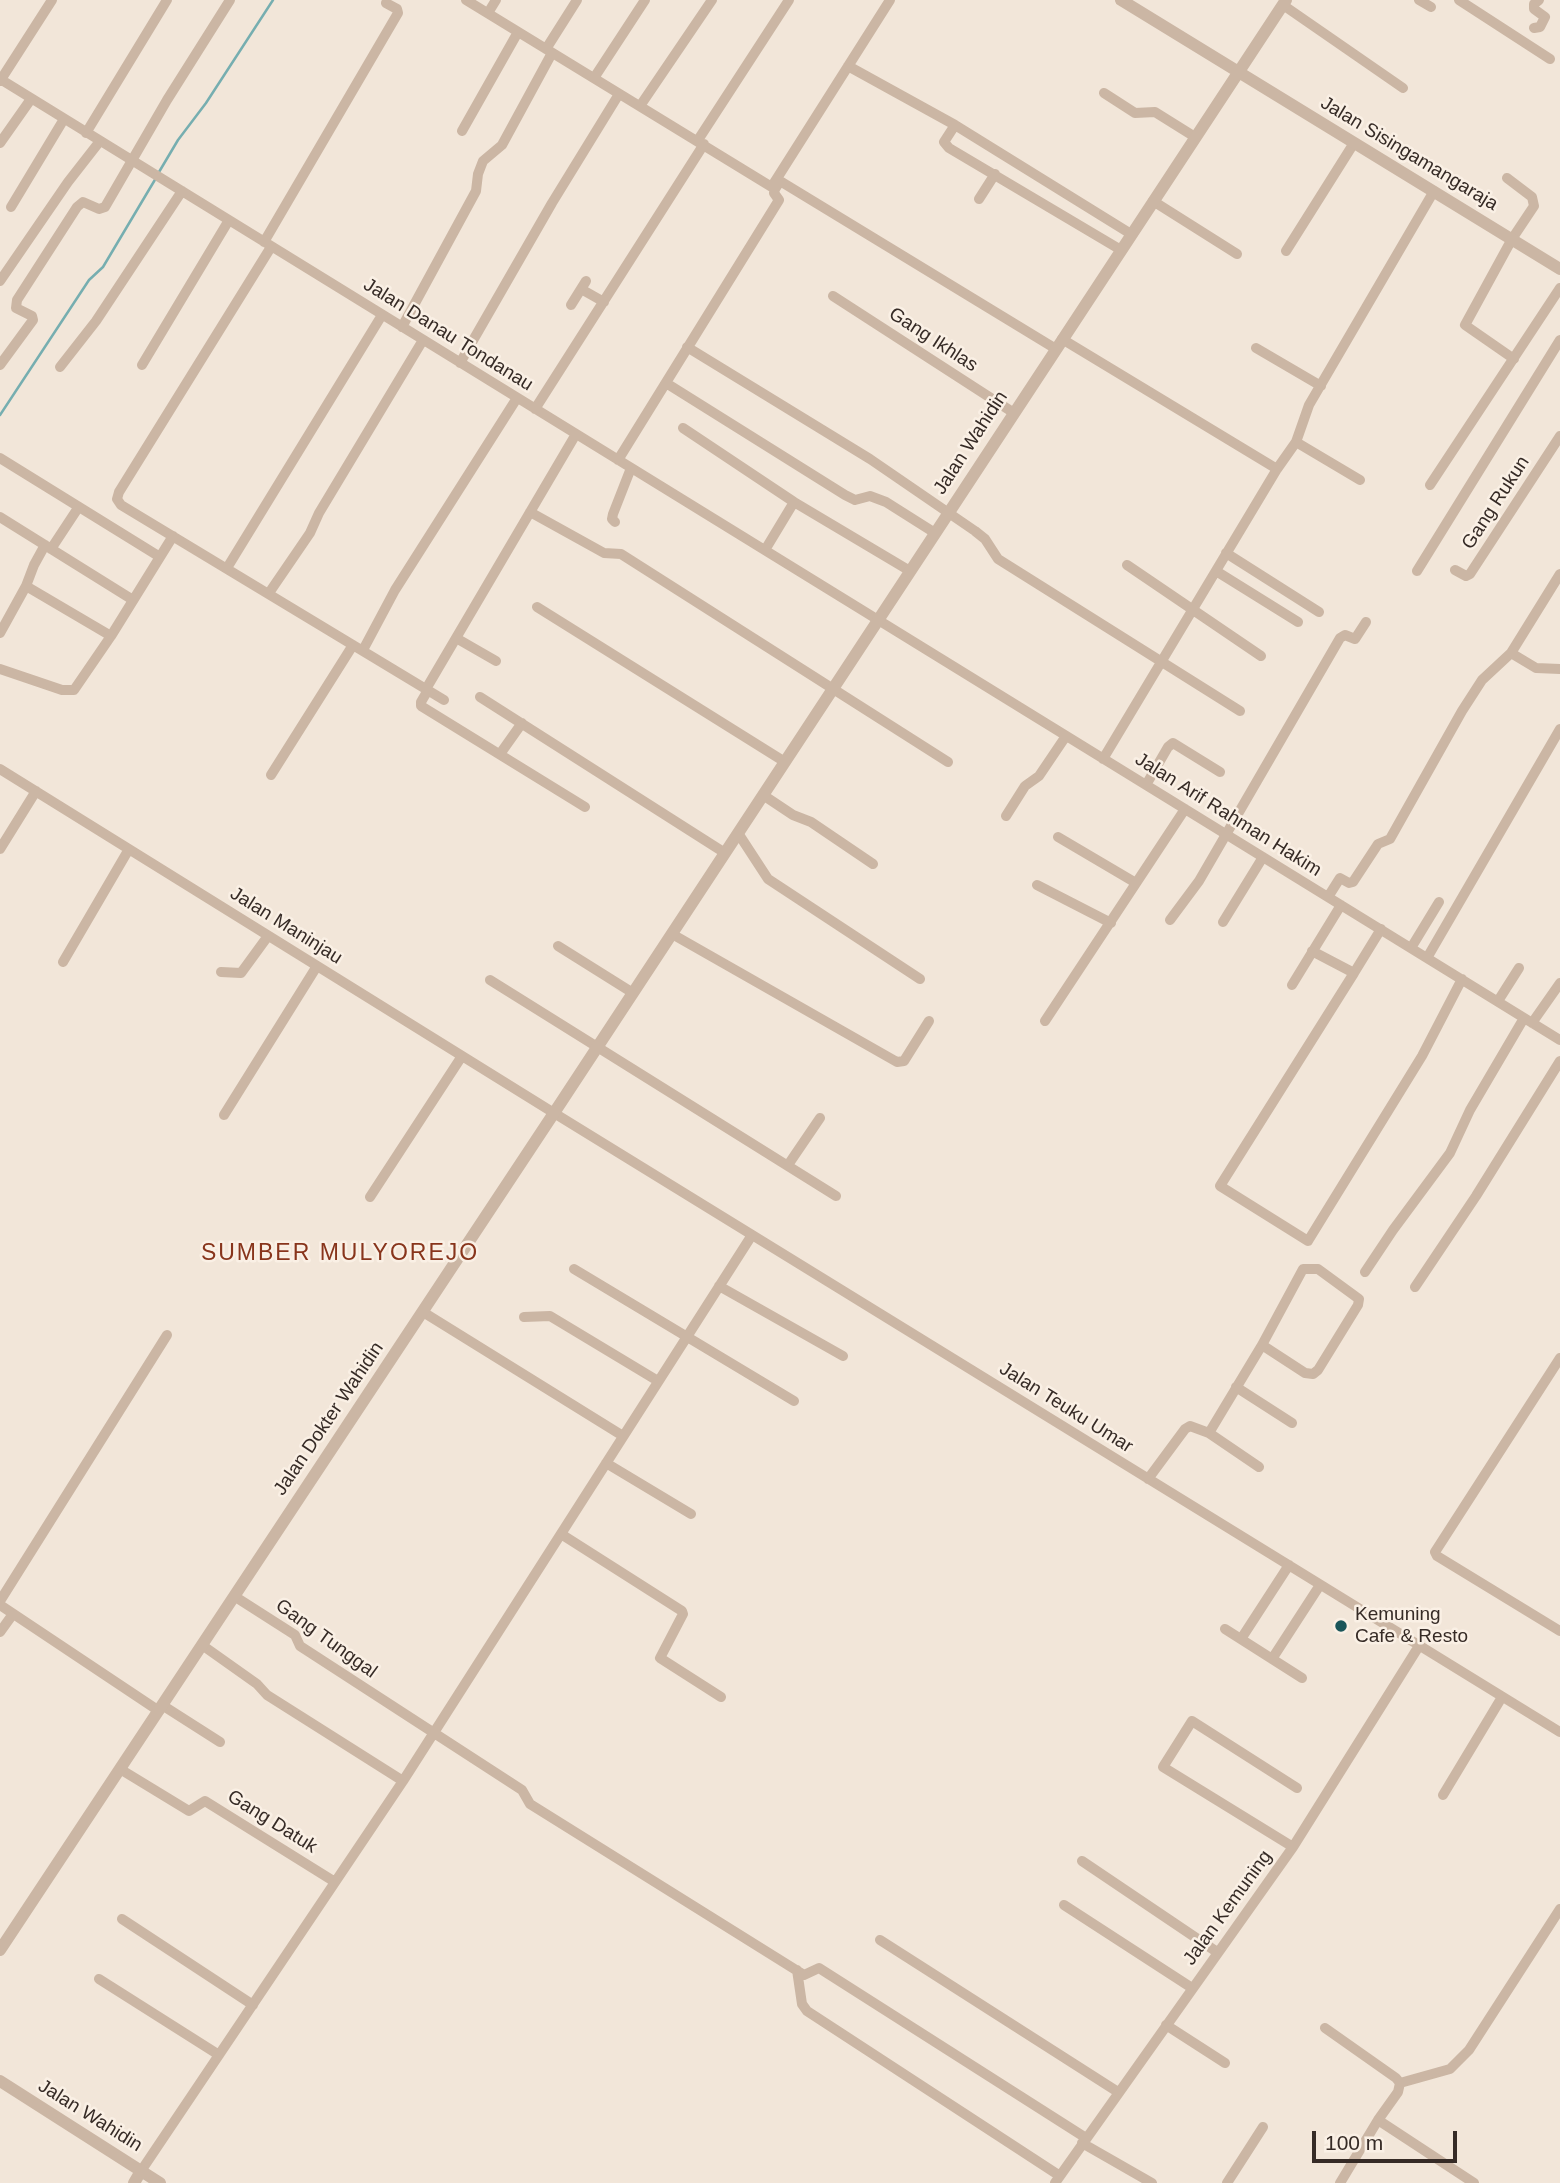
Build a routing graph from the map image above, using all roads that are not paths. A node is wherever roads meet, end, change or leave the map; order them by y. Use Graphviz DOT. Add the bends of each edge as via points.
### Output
graph roads {
  1 [pos="51,0"];
  2 [pos="167,0"];
  3 [pos="230,0"];
  4 [pos="466,0"];
  5 [pos="496,0"];
  6 [pos="577,0"];
  7 [pos="645,0"];
  8 [pos="712,0"];
  9 [pos="789,0"];
  10 [pos="890,0"];
  11 [pos="1121,0"];
  12 [pos="1419,0"];
  13 [pos="1459,0"];
  14 [pos="1539,0"];
  15 [pos="1284,2"];
  16 [pos="386,4"];
  17 [pos="1431,7"];
  18 [pos="488,13"];
  19 [pos="1534,28"];
  20 [pos="518,32"];
  21 [pos="549,51"];
  22 [pos="1550,59"];
  23 [pos="848,66"];
  24 [pos="1238,72"];
  25 [pos="594,78"];
  26 [pos="0,80"];
  27 [pos="1403,88"];
  28 [pos="1104,93"];
  29 [pos="619,94"];
  30 [pos="31,99"];
  31 [pos="640,106"];
  32 [pos="64,119"];
  33 [pos="954,125"];
  34 [pos="462,131"];
  35 [pos="86,132"];
  36 [pos="1195,138"];
  37 [pos="100,141"];
  38 [pos="701,142"];
  39 [pos="0,143"];
  40 [pos="1354,143"];
  41 [pos="132,161"];
  42 [pos="1028,170"];
  43 [pos="995,174"];
  44 [pos="1507,178"];
  45 [pos="1018,187"];
  46 [pos="774,188"];
  47 [pos="182,191"];
  48 [pos="1434,191"];
  49 [pos="979,200"];
  50 [pos="1153,201"];
  51 [pos="11,206"];
  52 [pos="229,220"];
  53 [pos="1131,234"];
  54 [pos="1512,239"];
  55 [pos="268,244"];
  56 [pos="1121,250"];
  57 [pos="1286,251"];
  58 [pos="1237,254"];
  59 [pos="1560,269"];
  60 [pos="0,281"];
  61 [pos="1560,288"];
  62 [pos="833,296"];
  63 [pos="604,302"];
  64 [pos="571,305"];
  65 [pos="382,315"];
  66 [pos="402,327"];
  67 [pos="423,340"];
  68 [pos="1560,340"];
  69 [pos="1059,344"];
  70 [pos="687,347"];
  71 [pos="1256,348"];
  72 [pos="1514,359"];
  73 [pos="460,363"];
  74 [pos="0,365"];
  75 [pos="142,365"];
  76 [pos="60,367"];
  77 [pos="666,383"];
  78 [pos="1321,386"];
  79 [pos="517,398"];
  80 [pos="535,409"];
  81 [pos="1014,413"];
  82 [pos="683,428"];
  83 [pos="576,434"];
  84 [pos="1560,436"];
  85 [pos="1296,442"];
  86 [pos="0,458"];
  87 [pos="618,460"];
  88 [pos="632,468"];
  89 [pos="1277,469"];
  90 [pos="1360,480"];
  91 [pos="1430,485"];
  92 [pos="794,502"];
  93 [pos="78,508"];
  94 [pos="530,512"];
  95 [pos="948,514"];
  96 [pos="0,517"];
  97 [pos="615,522"];
  98 [pos="935,533"];
  99 [pos="173,536"];
  100 [pos="48,547"];
  101 [pos="765,550"];
  102 [pos="1226,553"];
  103 [pos="160,557"];
  104 [pos="1127,565"];
  105 [pos="227,568"];
  106 [pos="1417,570"];
  107 [pos="1455,570"];
  108 [pos="910,571"];
  109 [pos="1216,571"];
  110 [pos="1560,574"];
  111 [pos="26,586"];
  112 [pos="269,593"];
  113 [pos="133,600"];
  114 [pos="537,607"];
  115 [pos="1191,610"];
  116 [pos="1319,612"];
  117 [pos="878,620"];
  118 [pos="1298,622"];
  119 [pos="1366,622"];
  120 [pos="0,633"];
  121 [pos="111,636"];
  122 [pos="456,638"];
  123 [pos="358,648"];
  124 [pos="1511,653"];
  125 [pos="1261,656"];
  126 [pos="496,662"];
  127 [pos="1160,663"];
  128 [pos="0,669"];
  129 [pos="1560,669"];
  130 [pos="427,689"];
  131 [pos="832,690"];
  132 [pos="480,696"];
  133 [pos="444,700"];
  134 [pos="1240,711"];
  135 [pos="522,723"];
  136 [pos="1560,729"];
  137 [pos="1066,736"];
  138 [pos="500,754"];
  139 [pos="1103,759"];
  140 [pos="785,762"];
  141 [pos="948,762"];
  142 [pos="0,769"];
  143 [pos="1220,772"];
  144 [pos="271,775"];
  145 [pos="1146,785"];
  146 [pos="36,791"];
  147 [pos="763,795"];
  148 [pos="585,807"];
  149 [pos="1185,809"];
  150 [pos="1006,816"];
  151 [pos="738,833"];
  152 [pos="1225,834"];
  153 [pos="1058,837"];
  154 [pos="0,849"];
  155 [pos="129,849"];
  156 [pos="725,853"];
  157 [pos="1263,857"];
  158 [pos="873,864"];
  159 [pos="1136,883"];
  160 [pos="1037,885"];
  161 [pos="1328,897"];
  162 [pos="1439,902"];
  163 [pos="1341,905"];
  164 [pos="689,908"];
  165 [pos="1170,920"];
  166 [pos="1223,922"];
  167 [pos="1111,923"];
  168 [pos="1381,929"];
  169 [pos="672,934"];
  170 [pos="268,936"];
  171 [pos="558,946"];
  172 [pos="1411,948"];
  173 [pos="1312,951"];
  174 [pos="1427,958"];
  175 [pos="63,962"];
  176 [pos="317,966"];
  177 [pos="1519,968"];
  178 [pos="221,972"];
  179 [pos="1354,973"];
  180 [pos="920,979"];
  181 [pos="1462,979"];
  182 [pos="491,980"];
  183 [pos="1560,983"];
  184 [pos="1292,985"];
  185 [pos="633,993"];
  186 [pos="1498,1002"];
  187 [pos="1528,1020"];
  188 [pos="929,1021"];
  189 [pos="1045,1021"];
  190 [pos="1560,1040"];
  191 [pos="599,1046"];
  192 [pos="462,1056"];
  193 [pos="1560,1061"];
  194 [pos="554,1113"];
  195 [pos="223,1115"];
  196 [pos="820,1118"];
  197 [pos="788,1165"];
  198 [pos="370,1196"];
  199 [pos="836,1196"];
  200 [pos="751,1235"];
  201 [pos="573,1269"];
  202 [pos="1365,1272"];
  203 [pos="719,1286"];
  204 [pos="1415,1287"];
  205 [pos="422,1312"];
  206 [pos="524,1317"];
  207 [pos="167,1335"];
  208 [pos="687,1335"];
  209 [pos="1262,1346"];
  210 [pos="843,1356"];
  211 [pos="1560,1357"];
  212 [pos="658,1381"];
  213 [pos="1236,1387"];
  214 [pos="794,1401"];
  215 [pos="1292,1423"];
  216 [pos="1209,1433"];
  217 [pos="623,1436"];
  218 [pos="606,1463"];
  219 [pos="1259,1467"];
  220 [pos="1148,1479"];
  221 [pos="691,1514"];
  222 [pos="561,1534"];
  223 [pos="1289,1565"];
  224 [pos="1320,1585"];
  225 [pos="234,1596"];
  226 [pos="0,1603"];
  227 [pos="13,1614"];
  228 [pos="1225,1629"];
  229 [pos="1560,1631"];
  230 [pos="0,1632"];
  231 [pos="1241,1639"];
  232 [pos="202,1645"];
  233 [pos="1419,1646"];
  234 [pos="1272,1659"];
  235 [pos="1302,1678"];
  236 [pos="721,1697"];
  237 [pos="1502,1697"];
  238 [pos="160,1708"];
  239 [pos="1560,1732"];
  240 [pos="433,1734"];
  241 [pos="220,1742"];
  242 [pos="120,1769"];
  243 [pos="403,1781"];
  244 [pos="1297,1788"];
  245 [pos="1443,1795"];
  246 [pos="1293,1847"];
  247 [pos="1082,1861"];
  248 [pos="335,1882"];
  249 [pos="1064,1905"];
  250 [pos="1560,1909"];
  251 [pos="122,1919"];
  252 [pos="880,1940"];
  253 [pos="0,1950"];
  254 [pos="1217,1952"];
  255 [pos="797,1970"];
  256 [pos="99,1979"];
  257 [pos="1192,1988"];
  258 [pos="253,2005"];
  259 [pos="1166,2025"];
  260 [pos="1325,2028"];
  261 [pos="219,2056"];
  262 [pos="1225,2063"];
  263 [pos="1,2083"];
  264 [pos="1400,2083"];
  265 [pos="1118,2092"];
  266 [pos="1378,2119"];
  267 [pos="1264,2127"];
  268 [pos="1084,2140"];
  269 [pos="141,2171"];
  270 [pos="1057,2179"];
  271 [pos="134,2183"];
  272 [pos="160,2183"];
  273 [pos="1152,2183"];
  274 [pos="1227,2183"];
  275 [pos="1339,2183"];
  276 [pos="1474,2183"];
  1 -- 26 [label="street"];
  2 -- 35 [label="street"];
  3 -- 41 [label="street"];
  4 -- 18 [label="street"];
  5 -- 18 [label="street"];
  6 -- 21 [label="street"];
  7 -- 25 [label="street"];
  8 -- 31 [label="street"];
  9 -- 38 [label="street"];
  10 -- 23 [label="street"];
  11 -- 24 [label="street, Jalan Sisingamangaraja"];
  12 -- 17 [label="street"];
  13 -- 22 [label="street"];
  14 -- 19 [label="street" via="1534,9 1545,18"];
  15 -- 24 [label="street, Jalan Wahidin"];
  15 -- 27 [label="street"];
  16 -- 55 [label="street" via="398,13"];
  18 -- 20 [label="street"];
  20 -- 21 [label="street"];
  20 -- 34 [label="street"];
  21 -- 25 [label="street"];
  21 -- 66 [label="street" via="502,145 484,161 476,191"];
  23 -- 33 [label="street"];
  23 -- 46 [label="street"];
  24 -- 36 [label="street, Jalan Wahidin"];
  24 -- 40 [label="street, Jalan Sisingamangaraja"];
  25 -- 29 [label="street"];
  26 -- 30 [label="street, Jalan Danau Tondanau"];
  28 -- 36 [label="street" via="1135,113 1156,112"];
  29 -- 31 [label="street"];
  29 -- 73 [label="street"];
  30 -- 32 [label="street, Jalan Danau Tondanau"];
  30 -- 39 [label="street"];
  31 -- 38 [label="street"];
  32 -- 35 [label="street, Jalan Danau Tondanau"];
  32 -- 51 [label="street"];
  33 -- 42 [label="street"];
  33 -- 43 [label="street" via="945,144"];
  35 -- 37 [label="street, Jalan Danau Tondanau"];
  36 -- 50 [label="street, Jalan Wahidin"];
  37 -- 41 [label="street, Jalan Danau Tondanau"];
  37 -- 60 [label="street"];
  38 -- 46 [label="street"];
  38 -- 63 [label="street"];
  40 -- 48 [label="street, Jalan Sisingamangaraja"];
  40 -- 57 [label="street"];
  41 -- 47 [label="street, Jalan Danau Tondanau"];
  41 -- 74 [label="street" via="105,207 83,202 77,207 24,288 16,308 33,320"];
  42 -- 45 [label="street"];
  42 -- 53 [label="street"];
  43 -- 45 [label="street"];
  43 -- 49 [label="street"];
  44 -- 54 [label="street" via="1535,202"];
  45 -- 56 [label="street"];
  46 -- 69 [label="street" via="780,181"];
  46 -- 70 [label="street" via="779,200"];
  47 -- 52 [label="street, Jalan Danau Tondanau"];
  47 -- 76 [label="street"];
  48 -- 54 [label="street, Jalan Sisingamangaraja"];
  48 -- 78 [label="street"];
  50 -- 53 [label="street, Jalan Wahidin"];
  50 -- 58 [label="street"];
  52 -- 55 [label="street, Jalan Danau Tondanau"];
  52 -- 75 [label="street"];
  53 -- 56 [label="street, Jalan Wahidin"];
  54 -- 59 [label="street, Jalan Sisingamangaraja"];
  54 -- 72 [label="street" via="1465,325"];
  55 -- 65 [label="street, Jalan Danau Tondanau"];
  55 -- 99 [label="street" via="117,496 121,505"];
  56 -- 69 [label="street, Jalan Wahidin"];
  61 -- 72 [label="street"];
  62 -- 81 [label="street, Gang Ikhlas"];
  63 -- 64 [label="street" via="583,285"];
  63 -- 80 [label="street"];
  65 -- 66 [label="street, Jalan Danau Tondanau"];
  65 -- 105 [label="street"];
  66 -- 67 [label="street, Jalan Danau Tondanau"];
  67 -- 73 [label="street, Jalan Danau Tondanau"];
  67 -- 112 [label="street" via="310,533"];
  68 -- 106 [label="street"];
  69 -- 81 [label="street, Jalan Wahidin"];
  69 -- 89 [label="street"];
  70 -- 77 [label="street"];
  70 -- 95 [label="street" via="870,459"];
  71 -- 78 [label="street"];
  72 -- 91 [label="street"];
  73 -- 79 [label="street, Jalan Danau Tondanau"];
  77 -- 87 [label="street"];
  77 -- 98 [label="street" via="845,495 855,500 878,499"];
  78 -- 85 [label="street"];
  79 -- 80 [label="street, Jalan Danau Tondanau"];
  79 -- 123 [label="street"];
  80 -- 83 [label="street, Jalan Danau Tondanau"];
  81 -- 95 [label="street, Jalan Wahidin"];
  82 -- 92 [label="street"];
  83 -- 87 [label="street, Jalan Danau Tondanau"];
  83 -- 94 [label="street"];
  84 -- 107 [label="street, Gang Rukun" via="1470,574"];
  85 -- 89 [label="street"];
  85 -- 90 [label="street"];
  86 -- 93 [label="street"];
  87 -- 88 [label="street, Jalan Danau Tondanau"];
  88 -- 97 [label="street" via="613,514"];
  88 -- 101 [label="street, Jalan Danau Tondanau"];
  89 -- 102 [label="street"];
  92 -- 101 [label="street"];
  92 -- 108 [label="street"];
  93 -- 100 [label="street"];
  93 -- 103 [label="street"];
  94 -- 122 [label="street"];
  94 -- 131 [label="street" via="604,553 621,554"];
  95 -- 98 [label="street, Jalan Wahidin"];
  95 -- 127 [label="street" via="985,539 998,559"];
  96 -- 100 [label="street"];
  98 -- 108 [label="street, Jalan Wahidin"];
  99 -- 103 [label="street"];
  99 -- 105 [label="street"];
  100 -- 111 [label="street"];
  100 -- 113 [label="street"];
  101 -- 117 [label="street, Jalan Danau Tondanau"];
  102 -- 109 [label="street"];
  102 -- 116 [label="street"];
  103 -- 113 [label="street"];
  104 -- 115 [label="street"];
  105 -- 112 [label="street"];
  108 -- 117 [label="street, Jalan Wahidin"];
  109 -- 115 [label="street"];
  109 -- 118 [label="street"];
  110 -- 124 [label="street"];
  111 -- 120 [label="street"];
  111 -- 121 [label="street"];
  112 -- 123 [label="street"];
  113 -- 121 [label="street"];
  114 -- 140 [label="street"];
  115 -- 125 [label="street"];
  115 -- 127 [label="street"];
  117 -- 131 [label="street, Jalan Wahidin"];
  117 -- 137 [label="street, Jalan Arif Rahman Hakim"];
  119 -- 152 [label="street" via="1355,639 1340,638"];
  121 -- 128 [label="street" via="71,691"];
  122 -- 126 [label="street"];
  122 -- 130 [label="street"];
  123 -- 130 [label="street"];
  123 -- 144 [label="street"];
  124 -- 129 [label="street" via="1536,668"];
  124 -- 161 [label="street" via="1482,680 1390,839 1378,844 1353,881 1340,877"];
  127 -- 134 [label="street"];
  127 -- 139 [label="street"];
  130 -- 133 [label="street"];
  130 -- 138 [label="street" via="421,706"];
  131 -- 140 [label="street, Jalan Wahidin"];
  131 -- 141 [label="street"];
  132 -- 135 [label="street"];
  135 -- 138 [label="street"];
  135 -- 156 [label="street"];
  136 -- 174 [label="street"];
  137 -- 139 [label="street, Jalan Arif Rahman Hakim"];
  137 -- 150 [label="street"];
  138 -- 148 [label="street"];
  139 -- 145 [label="street, Jalan Arif Rahman Hakim"];
  140 -- 147 [label="street, Jalan Wahidin"];
  142 -- 146 [label="street, Jalan Maninjau"];
  143 -- 145 [label="street" via="1173,743"];
  145 -- 149 [label="street, Jalan Arif Rahman Hakim"];
  146 -- 154 [label="street"];
  146 -- 155 [label="street, Jalan Maninjau"];
  147 -- 151 [label="street, Jalan Wahidin"];
  147 -- 158 [label="street"];
  149 -- 152 [label="street, Jalan Arif Rahman Hakim"];
  149 -- 159 [label="street"];
  151 -- 156 [label="street, Jalan Wahidin"];
  151 -- 180 [label="street" via="768,879"];
  152 -- 157 [label="street, Jalan Arif Rahman Hakim"];
  152 -- 165 [label="street"];
  153 -- 159 [label="street"];
  155 -- 170 [label="street, Jalan Maninjau"];
  155 -- 175 [label="street"];
  156 -- 164 [label="street, Jalan Wahidin"];
  157 -- 161 [label="street, Jalan Arif Rahman Hakim"];
  157 -- 166 [label="street"];
  159 -- 167 [label="street"];
  160 -- 167 [label="street"];
  161 -- 163 [label="street, Jalan Arif Rahman Hakim"];
  162 -- 172 [label="street"];
  163 -- 168 [label="street, Jalan Arif Rahman Hakim"];
  163 -- 173 [label="street"];
  164 -- 169 [label="street, Jalan Dokter Wahidin"];
  167 -- 189 [label="street"];
  168 -- 172 [label="street, Jalan Arif Rahman Hakim"];
  168 -- 179 [label="street"];
  169 -- 185 [label="street, Jalan Dokter Wahidin"];
  169 -- 188 [label="street" via="897,1062 904,1061"];
  170 -- 176 [label="street, Jalan Maninjau"];
  170 -- 178 [label="street" via="241,973"];
  171 -- 185 [label="street"];
  172 -- 174 [label="street, Jalan Arif Rahman Hakim"];
  173 -- 179 [label="street"];
  173 -- 184 [label="street"];
  174 -- 181 [label="street, Jalan Arif Rahman Hakim"];
  176 -- 192 [label="street, Jalan Maninjau"];
  176 -- 195 [label="street"];
  177 -- 186 [label="street"];
  179 -- 181 [label="street" via="1220,1186 1308,1241 1422,1056"];
  181 -- 186 [label="street, Jalan Arif Rahman Hakim"];
  182 -- 191 [label="street"];
  183 -- 187 [label="street"];
  185 -- 191 [label="street, Jalan Dokter Wahidin"];
  186 -- 187 [label="street, Jalan Arif Rahman Hakim"];
  187 -- 190 [label="street, Jalan Arif Rahman Hakim"];
  187 -- 202 [label="street" via="1470,1110 1450,1153"];
  191 -- 194 [label="street, Jalan Dokter Wahidin"];
  191 -- 197 [label="street"];
  192 -- 194 [label="street, Jalan Maninjau"];
  192 -- 198 [label="street"];
  193 -- 204 [label="street"];
  194 -- 200 [label="street, Jalan Teuku Umar"];
  194 -- 205 [label="street, Jalan Dokter Wahidin"];
  196 -- 197 [label="street"];
  197 -- 199 [label="street"];
  200 -- 203 [label="street"];
  200 -- 220 [label="street, Jalan Teuku Umar"];
  201 -- 208 [label="street"];
  203 -- 208 [label="street"];
  203 -- 210 [label="street"];
  205 -- 217 [label="street"];
  205 -- 225 [label="street, Jalan Dokter Wahidin"];
  206 -- 212 [label="street" via="550,1316"];
  207 -- 226 [label="street"];
  208 -- 212 [label="street"];
  208 -- 214 [label="street"];
  209 -- 209 [label="street" via="1313,1374 1359,1299 1318,1269 1303,1269"];
  209 -- 213 [label="street"];
  211 -- 229 [label="street" via="1435,1552"];
  212 -- 217 [label="street"];
  213 -- 215 [label="street"];
  213 -- 216 [label="street"];
  216 -- 219 [label="street"];
  216 -- 220 [label="street" via="1190,1426 1185,1429"];
  217 -- 218 [label="street"];
  218 -- 221 [label="street"];
  218 -- 222 [label="street"];
  220 -- 223 [label="street, Jalan Teuku Umar"];
  222 -- 236 [label="street" via="682,1611 660,1658"];
  222 -- 240 [label="street"];
  223 -- 224 [label="street, Jalan Teuku Umar"];
  223 -- 231 [label="street"];
  224 -- 233 [label="street, Jalan Teuku Umar"];
  224 -- 234 [label="street"];
  225 -- 232 [label="street, Jalan Dokter Wahidin"];
  225 -- 240 [label="street, Gang Tunggal"];
  226 -- 227 [label="street"];
  227 -- 230 [label="street"];
  227 -- 238 [label="street"];
  228 -- 231 [label="street"];
  231 -- 234 [label="street"];
  232 -- 238 [label="street, Jalan Dokter Wahidin"];
  232 -- 243 [label="street" via="267,1695"];
  233 -- 237 [label="street, Jalan Teuku Umar"];
  233 -- 246 [label="street, Jalan Kemuning"];
  234 -- 235 [label="street"];
  237 -- 239 [label="street, Jalan Teuku Umar"];
  237 -- 245 [label="street"];
  238 -- 241 [label="street"];
  238 -- 242 [label="street, Jalan Dokter Wahidin"];
  240 -- 243 [label="street"];
  240 -- 255 [label="street, Gang Tunggal" via="522,1790 530,1804"];
  242 -- 248 [label="street, Gang Datuk" via="189,1811 205,1801"];
  242 -- 253 [label="street, Jalan Dokter Wahidin"];
  243 -- 248 [label="street"];
  244 -- 246 [label="street" via="1192,1721 1163,1767"];
  246 -- 254 [label="street, Jalan Kemuning"];
  247 -- 254 [label="street"];
  248 -- 258 [label="street"];
  249 -- 257 [label="street"];
  250 -- 264 [label="street" via="1469,2050 1450,2068"];
  251 -- 258 [label="street"];
  252 -- 265 [label="street"];
  254 -- 257 [label="street, Jalan Kemuning"];
  255 -- 268 [label="street" via="806,1975 819,1968"];
  255 -- 270 [label="street" via="802,2004 816,2018"];
  256 -- 261 [label="street"];
  257 -- 259 [label="street, Jalan Kemuning"];
  258 -- 261 [label="street"];
  259 -- 262 [label="street"];
  259 -- 265 [label="street, Jalan Kemuning"];
  260 -- 264 [label="street"];
  261 -- 269 [label="street"];
  263 -- 269 [label="street, Jalan Wahidin"];
  264 -- 266 [label="street"];
  265 -- 268 [label="street, Jalan Kemuning"];
  266 -- 275 [label="street"];
  266 -- 276 [label="street"];
  267 -- 274 [label="street"];
  268 -- 270 [label="street, Jalan Kemuning"];
  268 -- 273 [label="street"];
  269 -- 271 [label="street"];
  269 -- 272 [label="street, Jalan Wahidin"];
}
